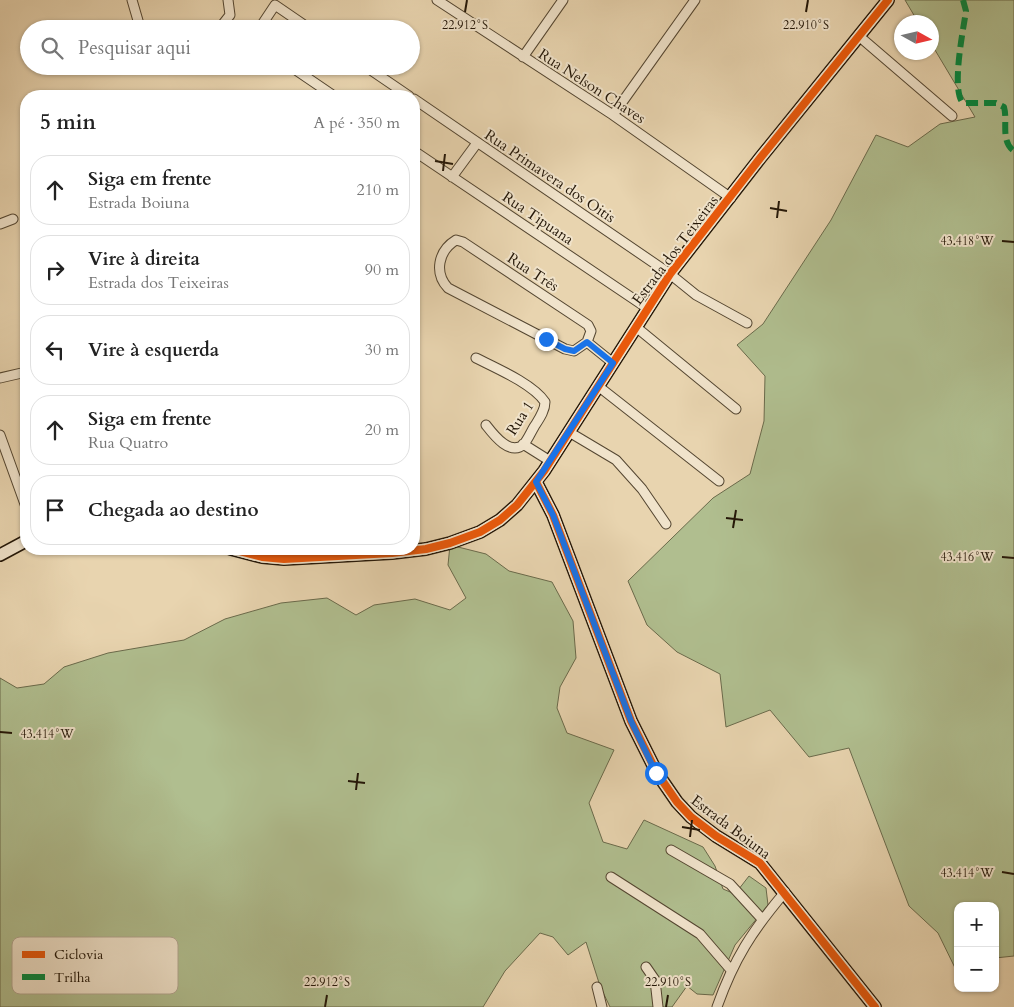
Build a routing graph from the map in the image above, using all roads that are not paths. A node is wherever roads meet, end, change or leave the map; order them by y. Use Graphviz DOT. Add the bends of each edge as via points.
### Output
graph roads {
  1 [pos="132,0"];
  2 [pos="228,0"];
  3 [pos="437,0"];
  4 [pos="563,0"];
  5 [pos="695,0"];
  6 [pos="888,0"];
  7 [pos="138,20"];
  8 [pos="226,20"];
  9 [pos="266,20"];
  10 [pos="297,20"];
  11 [pos="860,37"];
  12 [pos="524,57"];
  13 [pos="303,75"];
  14 [pos="378,75"];
  15 [pos="325,90"];
  16 [pos="400,90"];
  17 [pos="420,104"];
  18 [pos="613,115"];
  19 [pos="952,116"];
  20 [pos="477,143"];
  21 [pos="420,155"];
  22 [pos="452,177"];
  23 [pos="731,198"];
  24 [pos="13,219"];
  25 [pos="0,224"];
  26 [pos="670,274"];
  27 [pos="647,308"];
  28 [pos="748,324"];
  29 [pos="636,326"];
  30 [pos="583,346"];
  31 [pos="476,358"];
  32 [pos="613,363"];
  33 [pos="20,373"];
  34 [pos="0,378"];
  35 [pos="598,386"];
  36 [pos="736,409"];
  37 [pos="486,425"];
  38 [pos="569,432"];
  39 [pos="0,435"];
  40 [pos="524,444"];
  41 [pos="550,461"];
  42 [pos="719,481"];
  43 [pos="536,482"];
  44 [pos="20,490"];
  45 [pos="666,524"];
  46 [pos="20,544"];
  47 [pos="420,549"];
  48 [pos="254,555"];
  49 [pos="341,555"];
  50 [pos="0,556"];
  51 [pos="671,850"];
  52 [pos="611,877"];
  53 [pos="785,892"];
  54 [pos="762,920"];
  55 [pos="646,966"];
  56 [pos="731,970"];
  57 [pos="597,987"];
  58 [pos="602,1007"];
  59 [pos="658,1007"];
  60 [pos="717,1007"];
  61 [pos="875,1007"];
  1 -- 7 [label="street"];
  2 -- 8 [label="street" via="230,15"];
  3 -- 12 [label="street, Rua Nelson Chaves"];
  4 -- 12 [label="street"];
  5 -- 18 [label="street"];
  6 -- 11 [label="street, Estrada dos Teixeiras"];
  9 -- 10 [label="street" via="275,5"];
  11 -- 19 [label="street"];
  11 -- 23 [label="street, Estrada dos Teixeiras"];
  12 -- 18 [label="street, Rua Nelson Chaves"];
  13 -- 15 [label="street"];
  14 -- 16 [label="street"];
  17 -- 20 [label="street, Rua Primavera dos Oitis"];
  18 -- 23 [label="street, Rua Nelson Chaves"];
  20 -- 22 [label="street"];
  20 -- 26 [label="street, Rua Primavera dos Oitis"];
  21 -- 22 [label="street, Rua Tipuana"];
  22 -- 27 [label="street, Rua Tipuana"];
  23 -- 26 [label="street, Estrada dos Teixeiras"];
  24 -- 25 [label="street"];
  26 -- 27 [label="street, Estrada dos Teixeiras"];
  26 -- 28 [label="street, Rua Primavera dos Oitis" via="696,295"];
  27 -- 29 [label="street, Estrada dos Teixeiras"];
  29 -- 32 [label="street, Estrada dos Teixeiras"];
  29 -- 36 [label="street"];
  30 -- 30 [label="street, Rua Três" via="574,351 565,349 448,288 441,280 438,266 449,244 456,240 463,242 588,325 591,331"];
  30 -- 32 [label="street"];
  31 -- 40 [label="street, Rua 1" via="541,396 545,402 543,412"];
  32 -- 35 [label="street, Estrada dos Teixeiras"];
  33 -- 34 [label="street"];
  35 -- 38 [label="street, Estrada dos Teixeiras"];
  35 -- 42 [label="street"];
  37 -- 40 [label="street, Rua 1" via="509,446"];
  38 -- 41 [label="street, Estrada dos Teixeiras"];
  38 -- 45 [label="street" via="616,460 642,489"];
  39 -- 44 [label="street"];
  40 -- 41 [label="street"];
  41 -- 43 [label="street, Estrada dos Teixeiras"];
  43 -- 47 [label="street, Estrada dos Teixeiras" via="500,520 480,532"];
  43 -- 53 [label="street, Estrada Boiuna" via="553,515 631,721 656,773 691,816 760,863"];
  46 -- 50 [label="street"];
  48 -- 49 [label="street, Estrada dos Teixeiras" via="284,559"];
  51 -- 54 [label="street" via="730,884"];
  52 -- 56 [label="street" via="700,934"];
  53 -- 54 [label="street"];
  53 -- 61 [label="street, Estrada Boiuna"];
  54 -- 56 [label="street" via="754,928"];
  55 -- 59 [label="street" via="654,980"];
  56 -- 60 [label="street"];
  57 -- 58 [label="street"];
}
